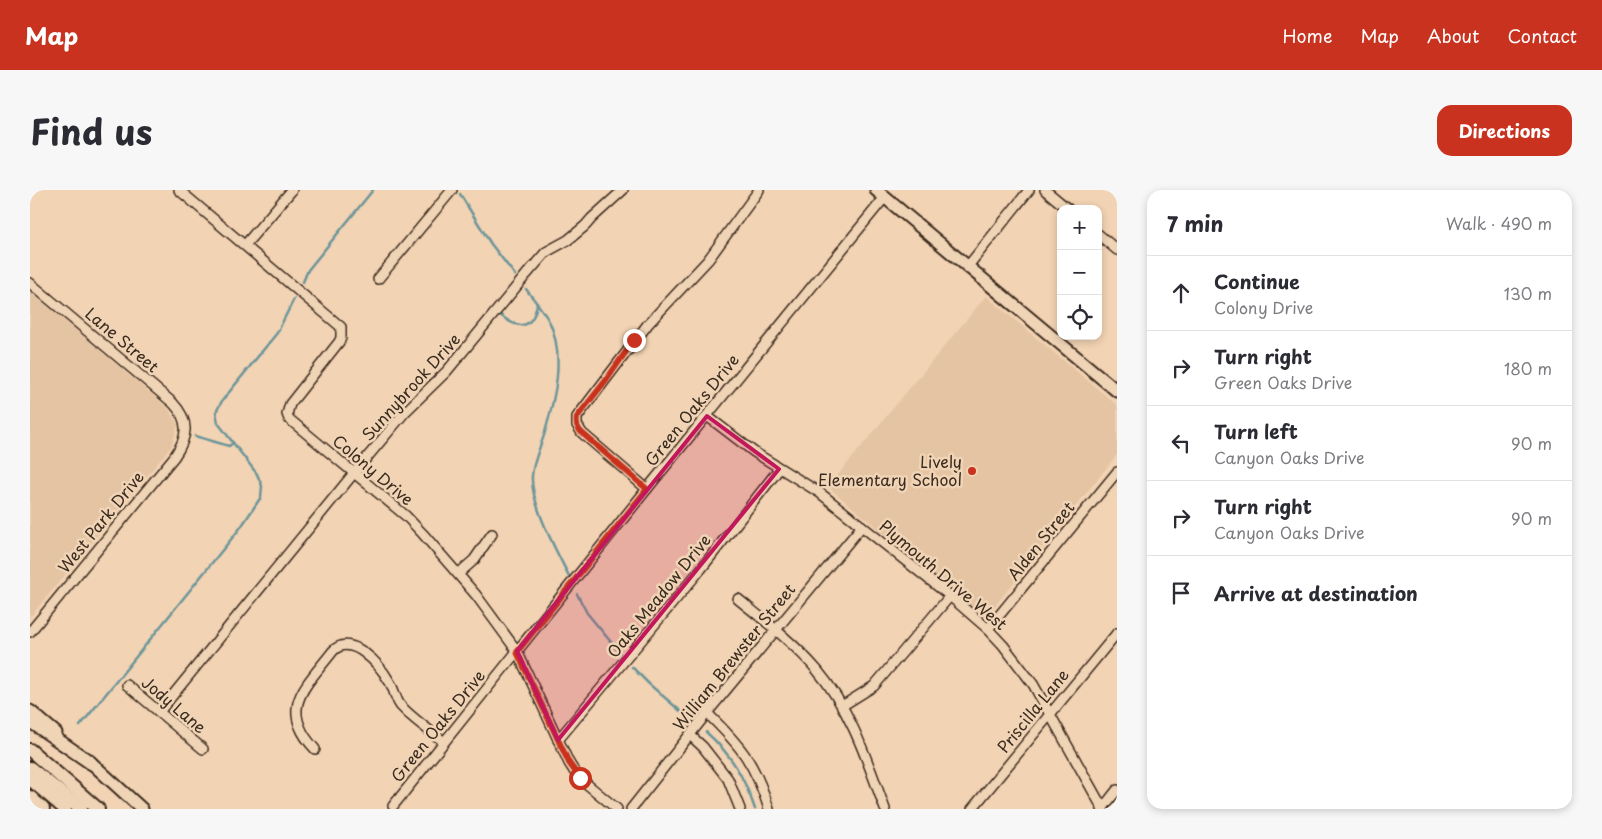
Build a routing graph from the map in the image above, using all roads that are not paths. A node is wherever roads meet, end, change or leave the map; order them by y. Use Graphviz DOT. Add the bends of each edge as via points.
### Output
graph roads {
  1 [pos="179,190"];
  2 [pos="292,190"];
  3 [pos="452,190"];
  4 [pos="623,190"];
  5 [pos="759,190"];
  6 [pos="1029,190"];
  7 [pos="1045,190"];
  8 [pos="880,194"];
  9 [pos="1063,205"];
  10 [pos="1102,237"];
  11 [pos="245,245"];
  12 [pos="1117,250"];
  13 [pos="968,266"];
  14 [pos="378,280"];
  15 [pos="30,283"];
  16 [pos="1117,391"];
  17 [pos="707,416"];
  18 [pos="185,426"];
  19 [pos="780,469"];
  20 [pos="1117,472"];
  21 [pos="354,473"];
  22 [pos="647,489"];
  23 [pos="862,526"];
  24 [pos="492,534"];
  25 [pos="458,574"];
  26 [pos="950,596"];
  27 [pos="738,598"];
  28 [pos="988,629"];
  29 [pos="776,630"];
  30 [pos="30,632"];
  31 [pos="1117,633"];
  32 [pos="517,652"];
  33 [pos="126,685"];
  34 [pos="842,706"];
  35 [pos="30,711"];
  36 [pos="159,712"];
  37 [pos="707,713"];
  38 [pos="1050,714"];
  39 [pos="30,721"];
  40 [pos="690,735"];
  41 [pos="558,740"];
  42 [pos="444,742"];
  43 [pos="203,749"];
  44 [pos="315,749"];
  45 [pos="30,750"];
  46 [pos="91,763"];
  47 [pos="30,768"];
  48 [pos="30,779"];
  49 [pos="30,787"];
  50 [pos="1117,790"];
  51 [pos="30,797"];
  52 [pos="393,806"];
  53 [pos="43,809"];
  54 [pos="54,809"];
  55 [pos="65,809"];
  56 [pos="81,809"];
  57 [pos="98,809"];
  58 [pos="142,809"];
  59 [pos="617,809"];
  60 [pos="630,809"];
  61 [pos="740,809"];
  62 [pos="770,809"];
  63 [pos="885,809"];
  64 [pos="972,809"];
  65 [pos="1102,809"];
  1 -- 11 [label="street, Colony Drive"];
  2 -- 11 [label="street"];
  3 -- 14 [label="street"];
  4 -- 21 [label="street, Sunnybrook Drive" via="568,240 546,252 447,371 405,412"];
  5 -- 22 [label="street" via="708,260 639,335 577,417 582,433"];
  6 -- 13 [label="street"];
  7 -- 9 [label="street"];
  8 -- 13 [label="main road"];
  8 -- 17 [label="street, Green Oaks Drive"];
  10 -- 12 [label="street"];
  11 -- 21 [label="street, Colony Drive" via="341,327 339,342 290,404 287,414"];
  13 -- 16 [label="main road"];
  15 -- 18 [label="street, Lane Street" via="173,402 182,414"];
  17 -- 19 [label="street, Plymouth Drive West"];
  17 -- 22 [label="street, Green Oaks Drive"];
  18 -- 30 [label="street, West Park Drive" via="184,441 174,457"];
  19 -- 23 [label="street, Plymouth Drive West" via="820,493"];
  19 -- 41 [label="street, Oaks Meadow Drive"];
  20 -- 28 [label="street, Alden Street"];
  21 -- 25 [label="street, Colony Drive" via="406,516"];
  21 -- 36 [label="street, Sunnybrook Drive"];
  22 -- 32 [label="street, Green Oaks Drive"];
  23 -- 26 [label="street, Plymouth Drive West"];
  23 -- 29 [label="street, William Brewster Street"];
  24 -- 25 [label="street" via="474,560"];
  25 -- 32 [label="street, Colony Drive"];
  26 -- 28 [label="street, Plymouth Drive West"];
  26 -- 34 [label="street" via="874,686"];
  27 -- 29 [label="street"];
  28 -- 38 [label="street, Plymouth Drive West" via="1022,668"];
  29 -- 34 [label="street" via="816,669"];
  29 -- 37 [label="street, William Brewster Street"];
  31 -- 38 [label="street, Priscilla Lane"];
  32 -- 41 [label="street, Colony Drive"];
  32 -- 42 [label="street, Green Oaks Drive"];
  33 -- 36 [label="street, Jody Lane"];
  34 -- 63 [label="street"];
  35 -- 46 [label="main road"];
  36 -- 43 [label="street, Jody Lane"];
  37 -- 40 [label="street, William Brewster Street"];
  37 -- 62 [label="street" via="743,751 755,770"];
  38 -- 64 [label="street, Priscilla Lane"];
  38 -- 65 [label="street, Plymouth Drive West"];
  39 -- 46 [label="highway"];
  40 -- 60 [label="street, William Brewster Street"];
  40 -- 61 [label="street" via="728,779"];
  41 -- 59 [label="street, Colony Drive" via="576,774"];
  42 -- 44 [label="street" via="402,707 380,667 347,644 333,651 298,697 299,727"];
  42 -- 52 [label="street, Green Oaks Drive"];
  45 -- 57 [label="highway"];
  46 -- 58 [label="main road"];
  47 -- 56 [label="highway"];
  48 -- 55 [label="highway"];
  49 -- 54 [label="highway"];
  50 -- 65 [label="street"];
  51 -- 53 [label="highway"];
}
